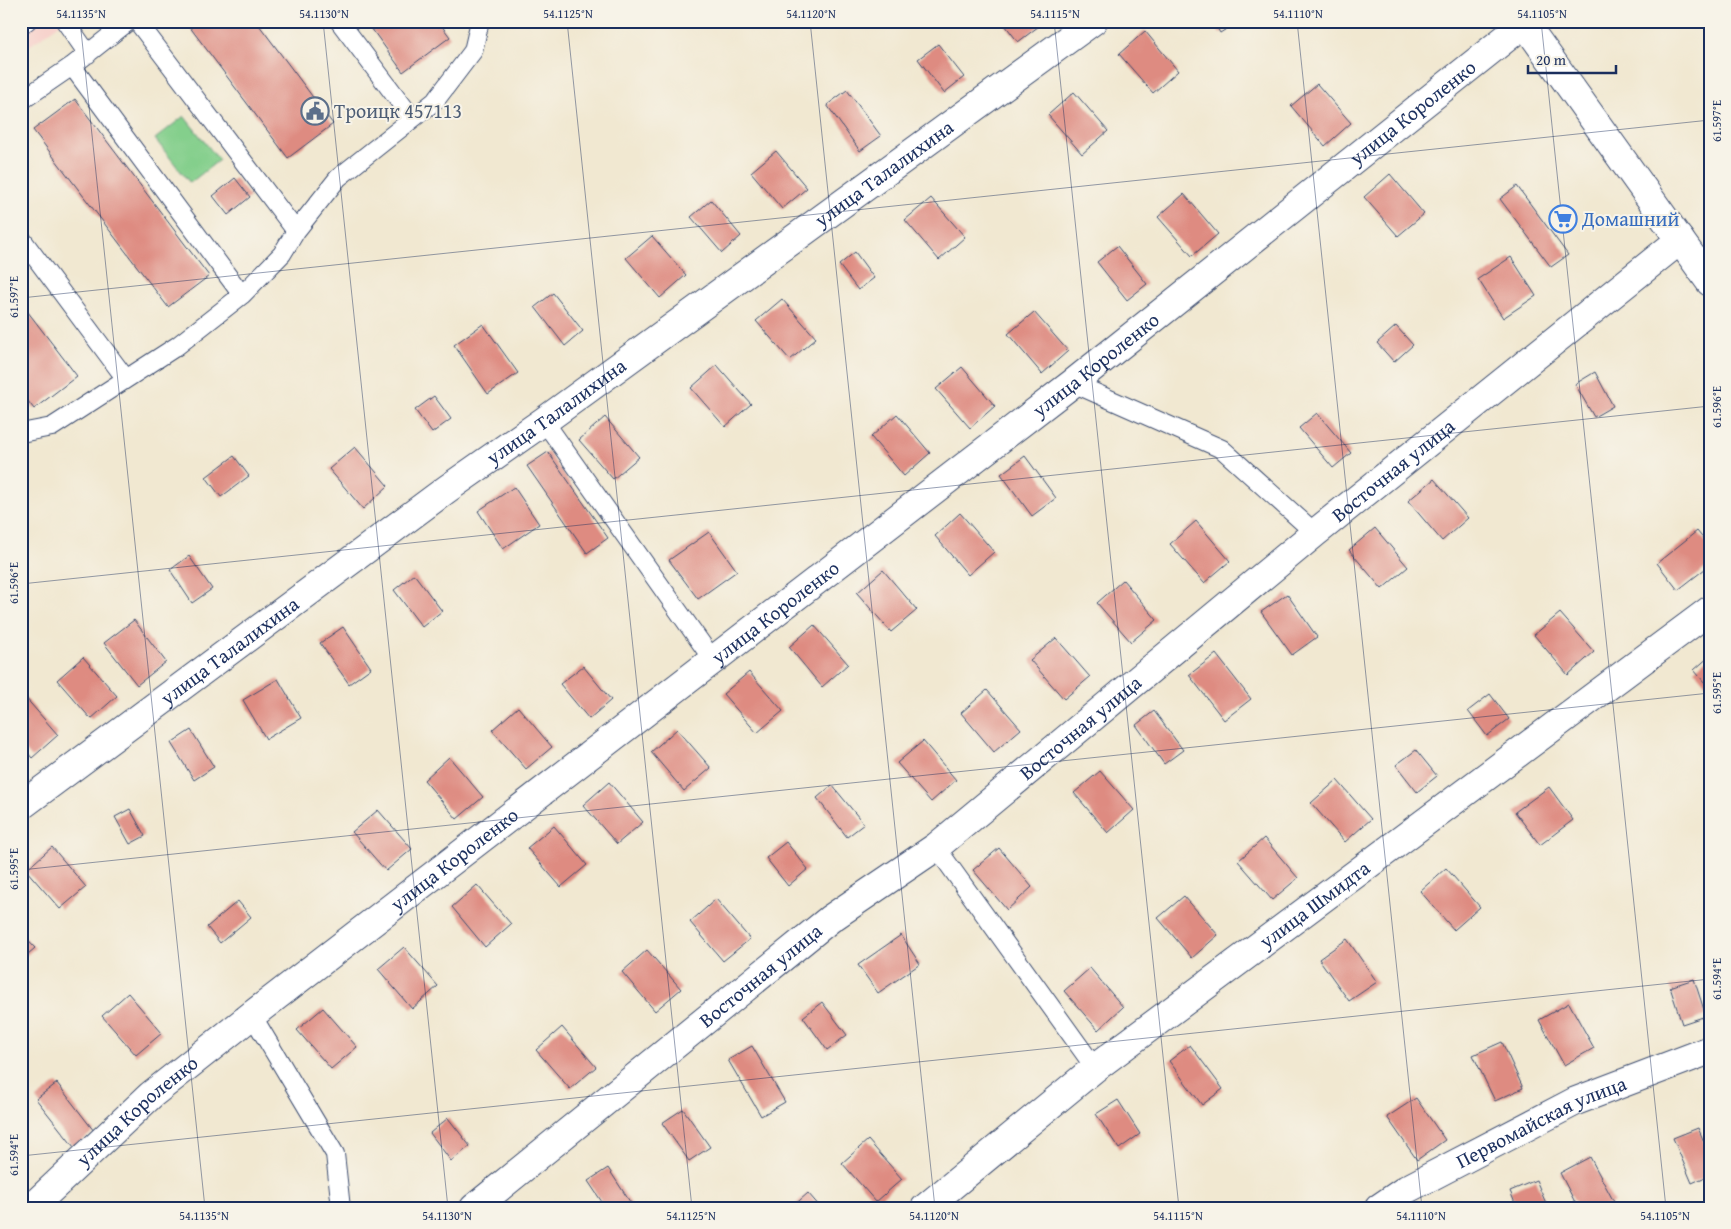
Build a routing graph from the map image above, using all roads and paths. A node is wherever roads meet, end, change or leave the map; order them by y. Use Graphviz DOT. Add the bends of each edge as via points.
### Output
graph roads {
  1 [pos="27,21"];
  2 [pos="65,21"];
  3 [pos="129,21"];
  4 [pos="137,21"];
  5 [pos="339,21"];
  6 [pos="480,21"];
  7 [pos="1093,21"];
  8 [pos="1524,22"];
  9 [pos="21,25"];
  10 [pos="88,54"];
  11 [pos="72,66"];
  12 [pos="21,102"];
  13 [pos="412,118"];
  14 [pos="296,231"];
  15 [pos="21,238"];
  16 [pos="1680,240"];
  17 [pos="1710,282"];
  18 [pos="242,296"];
  19 [pos="126,380"];
  20 [pos="1073,383"];
  21 [pos="544,421"];
  22 [pos="21,433"];
  23 [pos="1315,533"];
  24 [pos="1710,610"];
  25 [pos="713,660"];
  26 [pos="21,806"];
  27 [pos="936,847"];
  28 [pos="252,1015"];
  29 [pos="1710,1050"];
  30 [pos="1095,1068"];
  31 [pos="31,1208"];
  32 [pos="341,1208"];
  33 [pos="474,1208"];
  34 [pos="926,1208"];
  35 [pos="1378,1208"];
  1 -- 9 [label="lane"];
  2 -- 10 [label="lane"];
  3 -- 10 [label="lane"];
  4 -- 14 [label="lane"];
  5 -- 13 [label="lane"];
  6 -- 13 [label="lane" via="473,51 434,101"];
  7 -- 21 [label="street, улица Талалихина"];
  8 -- 16 [label="street"];
  8 -- 20 [label="street, улица Короленко"];
  10 -- 11 [label="lane"];
  11 -- 12 [label="lane"];
  11 -- 18 [label="lane"];
  13 -- 14 [label="lane" via="338,178"];
  14 -- 18 [label="lane" via="282,254"];
  15 -- 19 [label="lane"];
  16 -- 17 [label="street"];
  16 -- 23 [label="street, Восточная улица"];
  18 -- 19 [label="lane"];
  19 -- 22 [label="lane" via="52,427"];
  20 -- 23 [label="lane" via="1222,449"];
  20 -- 25 [label="street, улица Короленко"];
  21 -- 25 [label="lane"];
  21 -- 26 [label="street, улица Талалихина" via="439,495"];
  23 -- 27 [label="street, Восточная улица"];
  24 -- 30 [label="street, улица Шмидта"];
  25 -- 28 [label="street, улица Короленко"];
  27 -- 30 [label="lane"];
  27 -- 33 [label="street, Восточная улица" via="830,919"];
  28 -- 31 [label="street, улица Короленко" via="151,1095"];
  28 -- 32 [label="lane" via="335,1154"];
  29 -- 35 [label="street, Первомайская улица" via="1576,1101 1407,1189"];
  30 -- 34 [label="street, улица Шмидта"];
}
